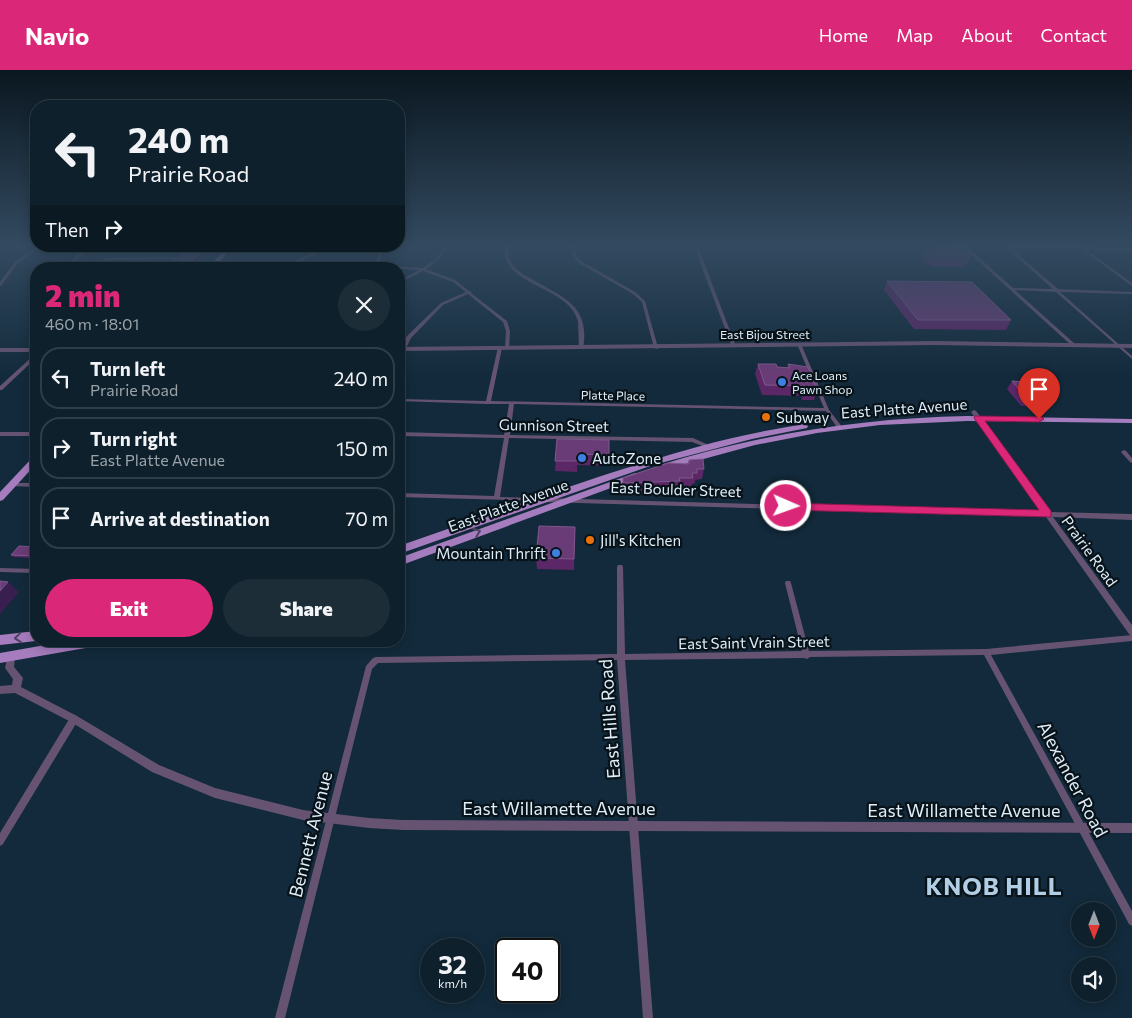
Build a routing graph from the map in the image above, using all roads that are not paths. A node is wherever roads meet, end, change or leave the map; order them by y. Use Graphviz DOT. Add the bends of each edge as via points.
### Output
graph roads {
  1 [pos="464,288"];
  2 [pos="545,288"];
  3 [pos="624,288"];
  4 [pos="712,288"];
  5 [pos="1054,288"];
  6 [pos="1012,289"];
  7 [pos="470,292"];
  8 [pos="1058,292"];
  9 [pos="1132,293"];
  10 [pos="405,343"];
  11 [pos="733,344"];
  12 [pos="800,344"];
  13 [pos="1073,344"];
  14 [pos="1119,346"];
  15 [pos="1132,346"];
  16 [pos="500,348"];
  17 [pos="507,348"];
  18 [pos="581,348"];
  19 [pos="656,348"];
  20 [pos="405,349"];
  21 [pos="0,350"];
  22 [pos="30,350"];
  23 [pos="1132,358"];
  24 [pos="30,362"];
  25 [pos="0,389"];
  26 [pos="405,400"];
  27 [pos="488,402"];
  28 [pos="512,403"];
  29 [pos="827,410"];
  30 [pos="976,415"];
  31 [pos="1132,415"];
  32 [pos="1132,421"];
  33 [pos="837,425"];
  34 [pos="0,434"];
  35 [pos="30,434"];
  36 [pos="405,434"];
  37 [pos="758,434"];
  38 [pos="507,437"];
  39 [pos="708,446"];
  40 [pos="734,448"];
  41 [pos="1124,452"];
  42 [pos="689,459"];
  43 [pos="1132,461"];
  44 [pos="30,466"];
  45 [pos="12,485"];
  46 [pos="30,485"];
  47 [pos="596,490"];
  48 [pos="405,495"];
  49 [pos="0,498"];
  50 [pos="497,498"];
  51 [pos="542,500"];
  52 [pos="566,500"];
  53 [pos="607,501"];
  54 [pos="1047,514"];
  55 [pos="1132,517"];
  56 [pos="405,548"];
  57 [pos="405,560"];
  58 [pos="620,567"];
  59 [pos="0,570"];
  60 [pos="30,571"];
  61 [pos="788,583"];
  62 [pos="1132,632"];
  63 [pos="30,637"];
  64 [pos="1132,638"];
  65 [pos="0,640"];
  66 [pos="65,647"];
  67 [pos="986,652"];
  68 [pos="807,656"];
  69 [pos="5,658"];
  70 [pos="621,658"];
  71 [pos="376,660"];
  72 [pos="16,689"];
  73 [pos="0,690"];
  74 [pos="74,719"];
  75 [pos="331,819"];
  76 [pos="633,826"];
  77 [pos="1082,828"];
  78 [pos="1132,828"];
  79 [pos="0,841"];
  80 [pos="1132,921"];
  81 [pos="280,1018"];
  82 [pos="648,1018"];
  1 -- 7 [label="street"];
  2 -- 18 [label="street" via="577,313"];
  3 -- 19 [label="street" via="644,302"];
  4 -- 11 [label="street"];
  5 -- 8 [label="street"];
  6 -- 8 [label="street"];
  6 -- 13 [label="street"];
  7 -- 10 [label="street" via="442,304"];
  7 -- 17 [label="street" via="505,320"];
  8 -- 9 [label="street"];
  8 -- 14 [label="street"];
  11 -- 12 [label="street, East Bijou Street"];
  11 -- 19 [label="street, East Bijou Street"];
  12 -- 13 [label="street, East Bijou Street"];
  12 -- 29 [label="street"];
  13 -- 14 [label="street, East Bijou Street"];
  14 -- 15 [label="street, East Bijou Street"];
  14 -- 23 [label="street"];
  16 -- 17 [label="street, East Bijou Street"];
  16 -- 20 [label="street, East Bijou Street"];
  16 -- 27 [label="street"];
  17 -- 18 [label="street, East Bijou Street"];
  18 -- 19 [label="street, East Bijou Street"];
  21 -- 22 [label="street"];
  24 -- 25 [label="street"];
  26 -- 27 [label="street, Platte Place"];
  27 -- 28 [label="street, Platte Place"];
  28 -- 29 [label="street, Platte Place"];
  28 -- 38 [label="street"];
  29 -- 33 [label="street"];
  30 -- 31 [label="main road, East Platte Avenue"];
  30 -- 32 [label="main road, East Platte Avenue"];
  30 -- 33 [label="main road, East Platte Avenue" via="918,414"];
  30 -- 54 [label="street, Prairie Road"];
  33 -- 37 [label="main road, East Platte Avenue"];
  33 -- 40 [label="main road, East Platte Avenue"];
  34 -- 35 [label="street"];
  36 -- 38 [label="street, Gunnison Street"];
  37 -- 39 [label="main road, East Platte Avenue"];
  37 -- 40 [label="main road" via="734,443"];
  38 -- 39 [label="street, Gunnison Street" via="693,440"];
  38 -- 50 [label="street"];
  39 -- 42 [label="main road"];
  39 -- 51 [label="main road, East Platte Avenue" via="650,462"];
  40 -- 42 [label="main road, East Platte Avenue"];
  41 -- 43 [label="street"];
  42 -- 47 [label="main road, East Platte Avenue"];
  44 -- 45 [label="main road"];
  45 -- 46 [label="street"];
  45 -- 49 [label="main road"];
  47 -- 52 [label="main road, East Platte Avenue"];
  47 -- 53 [label="street"];
  48 -- 50 [label="street, East Boulder Street"];
  50 -- 51 [label="street, East Boulder Street"];
  51 -- 52 [label="street, East Boulder Street"];
  51 -- 56 [label="main road, East Platte Avenue"];
  52 -- 53 [label="street, East Boulder Street"];
  57 -- 52 [label="main road, East Platte Avenue, one-way"];
  53 -- 54 [label="street, East Boulder Street"];
  54 -- 55 [label="street, East Boulder Street"];
  54 -- 62 [label="street, Prairie Road"];
  58 -- 70 [label="street, East Hills Road"];
  59 -- 60 [label="street"];
  61 -- 68 [label="street"];
  63 -- 65 [label="main road, one-way"];
  64 -- 67 [label="street, East Saint Vrain Street"];
  66 -- 69 [label="main road"];
  67 -- 68 [label="street, East Saint Vrain Street"];
  67 -- 77 [label="street, Alexander Road"];
  68 -- 70 [label="street, East Saint Vrain Street"];
  69 -- 72 [label="street" via="18,678"];
  70 -- 71 [label="street, East Saint Vrain Street"];
  70 -- 76 [label="street, East Hills Road"];
  71 -- 75 [label="street, Bennett Avenue" via="369,668"];
  72 -- 73 [label="street"];
  72 -- 74 [label="street, East Willamette Avenue"];
  74 -- 75 [label="street, East Willamette Avenue" via="138,759 188,783 271,809"];
  74 -- 79 [label="street"];
  75 -- 76 [label="street, East Willamette Avenue" via="403,824"];
  75 -- 81 [label="street, Bennett Avenue"];
  76 -- 77 [label="street, East Willamette Avenue"];
  76 -- 82 [label="street, East Hills Road"];
  77 -- 78 [label="street, East Willamette Avenue"];
  77 -- 80 [label="street, Alexander Road"];
}
